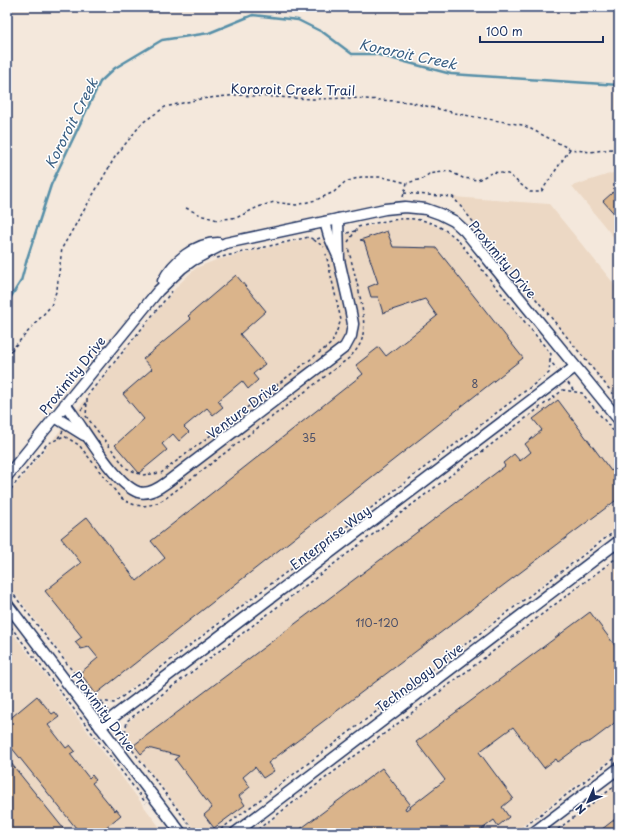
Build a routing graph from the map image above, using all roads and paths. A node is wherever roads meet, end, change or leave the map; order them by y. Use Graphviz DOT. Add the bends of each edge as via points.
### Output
graph roads {
  1 [pos="619,148"];
  2 [pos="570,149"];
  3 [pos="407,183"];
  4 [pos="405,207"];
  5 [pos="186,208"];
  6 [pos="338,219"];
  7 [pos="325,222"];
  8 [pos="355,231"];
  9 [pos="334,235"];
  10 [pos="314,240"];
  11 [pos="211,260"];
  12 [pos="175,288"];
  13 [pos="7,355"];
  14 [pos="550,361"];
  15 [pos="575,367"];
  16 [pos="87,402"];
  17 [pos="65,404"];
  18 [pos="55,416"];
  19 [pos="72,420"];
  20 [pos="619,420"];
  21 [pos="619,438"];
  22 [pos="57,439"];
  23 [pos="7,476"];
  24 [pos="7,494"];
  25 [pos="619,528"];
  26 [pos="619,541"];
  27 [pos="619,556"];
  28 [pos="7,586"];
  29 [pos="7,604"];
  30 [pos="7,622"];
  31 [pos="100,701"];
  32 [pos="100,727"];
  33 [pos="619,754"];
  34 [pos="619,768"];
  35 [pos="619,783"];
  36 [pos="146,803"];
  37 [pos="181,833"];
  38 [pos="203,833"];
  39 [pos="216,833"];
  40 [pos="235,833"];
  41 [pos="254,833"];
  42 [pos="516,833"];
  43 [pos="534,833"];
  44 [pos="553,833"];
  1 -- 2 [label="path, Kororoit Creek Trail" via="590,152"];
  2 -- 3 [label="path" via="541,192 530,192 508,174 493,172 478,180 463,178 449,170 429,174"];
  2 -- 13 [label="path, Kororoit Creek Trail" via="523,126 409,102 237,94 165,107 142,123 115,157 62,248 57,289 51,306"];
  3 -- 4 [label="path" via="403,198"];
  3 -- 5 [label="path" via="382,177 361,177 345,182 334,192 316,200 296,205 274,202 258,206 238,217 218,220"];
  4 -- 6 [label="street, Proximity Drive"];
  4 -- 15 [label="street, Proximity Drive" via="426,209 440,214 465,231"];
  6 -- 7 [label="street, Proximity Drive"];
  6 -- 9 [label="street, Venture Drive"];
  7 -- 9 [label="street, Venture Drive"];
  7 -- 17 [label="street, Proximity Drive" via="226,243 193,260 158,291"];
  8 -- 9 [label="path"];
  8 -- 14 [label="path" via="358,227 404,218 424,220 448,231 551,354"];
  8 -- 22 [label="path" via="347,243 364,323 358,349 166,498 146,506 126,502 80,444 64,436"];
  9 -- 10 [label="path"];
  9 -- 19 [label="street, Venture Drive" via="353,324 351,336 345,347 166,483 146,493 130,488 122,482"];
  10 -- 11 [label="path" via="309,237"];
  10 -- 16 [label="path" via="325,247 341,320 332,343 161,473 142,475 126,468 86,416"];
  12 -- 16 [label="path" via="87,396"];
  15 -- 20 [label="street, Proximity Drive"];
  15 -- 32 [label="street, Enterprise Way"];
  16 -- 19 [label="path"];
  17 -- 18 [label="street, Proximity Drive"];
  17 -- 19 [label="street, Venture Drive"];
  18 -- 19 [label="street, Venture Drive"];
  18 -- 23 [label="street, Proximity Drive"];
  19 -- 22 [label="path"];
  21 -- 38 [label="path" via="582,393 563,390 127,721 124,739 195,832"];
  22 -- 24 [label="path" via="47,444"];
  25 -- 39 [label="path"];
  26 -- 40 [label="street, Technology Drive"];
  27 -- 41 [label="path"];
  28 -- 31 [label="path" via="95,700"];
  29 -- 32 [label="street, Proximity Drive"];
  30 -- 36 [label="path"];
  32 -- 37 [label="street, Proximity Drive"];
  33 -- 42 [label="path"];
  34 -- 43 [label="street"];
  35 -- 44 [label="path"];
}
